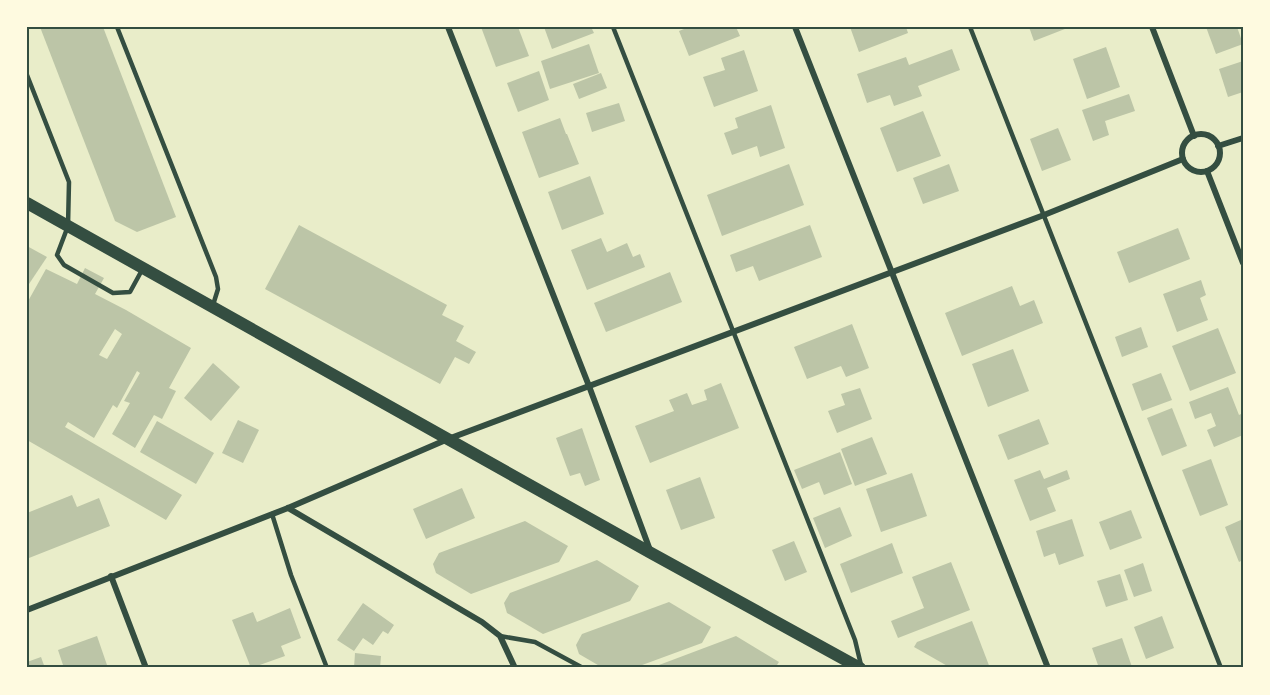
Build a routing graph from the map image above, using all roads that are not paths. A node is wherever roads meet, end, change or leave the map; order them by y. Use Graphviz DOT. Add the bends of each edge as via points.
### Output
graph roads {
  1 [pos="117,27"];
  2 [pos="448,27"];
  3 [pos="613,27"];
  4 [pos="795,27"];
  5 [pos="970,27"];
  6 [pos="1152,27"];
  7 [pos="27,75"];
  8 [pos="1194,136"];
  9 [pos="1243,138"];
  10 [pos="1218,146"];
  11 [pos="1182,159"];
  12 [pos="1207,171"];
  13 [pos="27,203"];
  14 [pos="1044,215"];
  15 [pos="68,226"];
  16 [pos="1243,263"];
  17 [pos="143,268"];
  18 [pos="892,272"];
  19 [pos="212,307"];
  20 [pos="733,332"];
  21 [pos="589,386"];
  22 [pos="448,439"];
  23 [pos="288,508"];
  24 [pos="272,514"];
  25 [pos="651,553"];
  26 [pos="111,576"];
  27 [pos="27,610"];
  28 [pos="500,636"];
  29 [pos="146,668"];
  30 [pos="327,668"];
  31 [pos="515,668"];
  32 [pos="584,668"];
  33 [pos="861,668"];
  34 [pos="1048,668"];
  35 [pos="1221,668"];
  1 -- 19 [label="lane" via="216,277 218,289"];
  2 -- 21 [label="street"];
  3 -- 20 [label="lane"];
  4 -- 18 [label="street"];
  5 -- 14 [label="lane"];
  6 -- 8 [label="street"];
  7 -- 15 [label="lane" via="69,182"];
  8 -- 10 [label="street" via="1207,135"];
  8 -- 11 [label="street" via="1183,147"];
  9 -- 10 [label="street"];
  10 -- 12 [label="street" via="1218,161"];
  11 -- 12 [label="street" via="1190,170"];
  11 -- 14 [label="street"];
  12 -- 16 [label="street"];
  13 -- 15 [label="main road"];
  14 -- 18 [label="street"];
  14 -- 35 [label="lane"];
  15 -- 17 [label="main road"];
  15 -- 17 [label="lane" via="57,255 64,265 113,293 130,292"];
  17 -- 19 [label="main road"];
  18 -- 20 [label="street"];
  18 -- 34 [label="street"];
  19 -- 22 [label="main road"];
  20 -- 21 [label="street"];
  20 -- 33 [label="lane" via="855,640"];
  21 -- 22 [label="street"];
  21 -- 25 [label="street"];
  22 -- 23 [label="street"];
  22 -- 25 [label="main road"];
  23 -- 24 [label="street"];
  23 -- 28 [label="street"];
  24 -- 26 [label="street"];
  24 -- 30 [label="lane"];
  25 -- 33 [label="main road"];
  26 -- 27 [label="street"];
  26 -- 29 [label="street"];
  28 -- 31 [label="street"];
  28 -- 32 [label="lane" via="535,642"];
}
